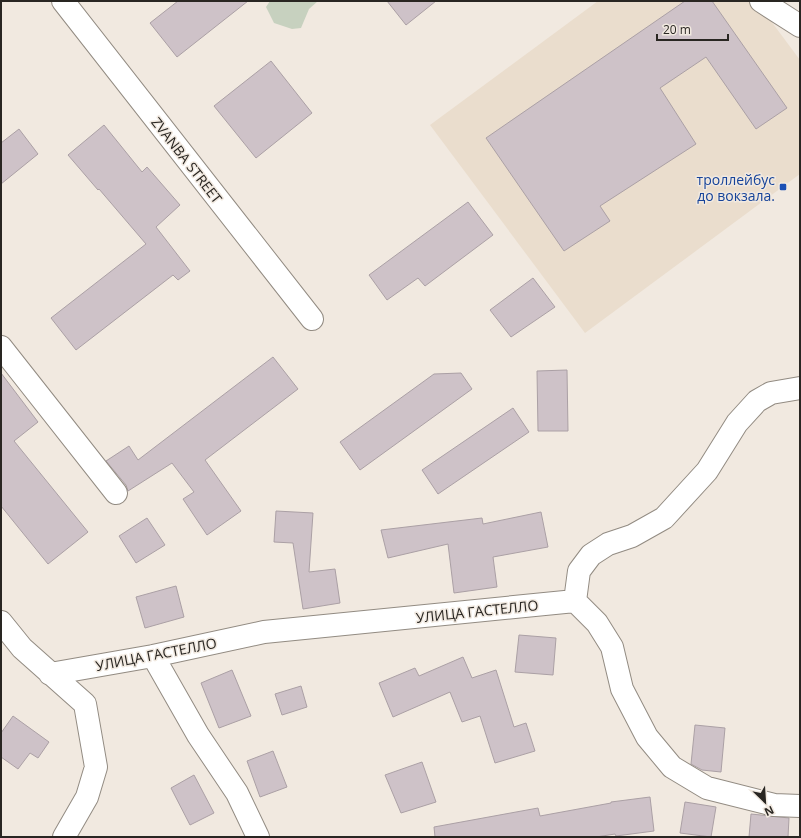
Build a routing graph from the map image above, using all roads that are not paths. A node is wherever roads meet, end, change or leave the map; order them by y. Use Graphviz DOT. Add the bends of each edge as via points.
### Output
graph roads {
  1 [pos="63,1"];
  2 [pos="761,1"];
  3 [pos="800,26"];
  4 [pos="312,318"];
  5 [pos="1,347"];
  6 [pos="800,388"];
  7 [pos="116,493"];
  8 [pos="575,601"];
  9 [pos="1,622"];
  10 [pos="153,656"];
  11 [pos="50,674"];
  12 [pos="800,806"];
  13 [pos="64,837"];
  14 [pos="258,837"];
  1 -- 4 [label="street, ZVANBA STREET"];
  2 -- 3 [label="street"];
  5 -- 7 [label="street"];
  6 -- 8 [label="street" via="771,393 757,401 737,423 707,471 664,518 632,536 608,544 591,556 580,571"];
  8 -- 10 [label="street, УЛИЦА ГАСТЕЛЛО" via="264,632"];
  8 -- 12 [label="street" via="598,623 612,647 622,689 648,737 672,767 707,788 774,805"];
  9 -- 11 [label="street" via="22,648"];
  10 -- 11 [label="street, УЛИЦА ГАСТЕЛЛО"];
  10 -- 14 [label="street" via="198,735 237,792"];
  11 -- 13 [label="street" via="85,704 96,767 87,797"];
}
